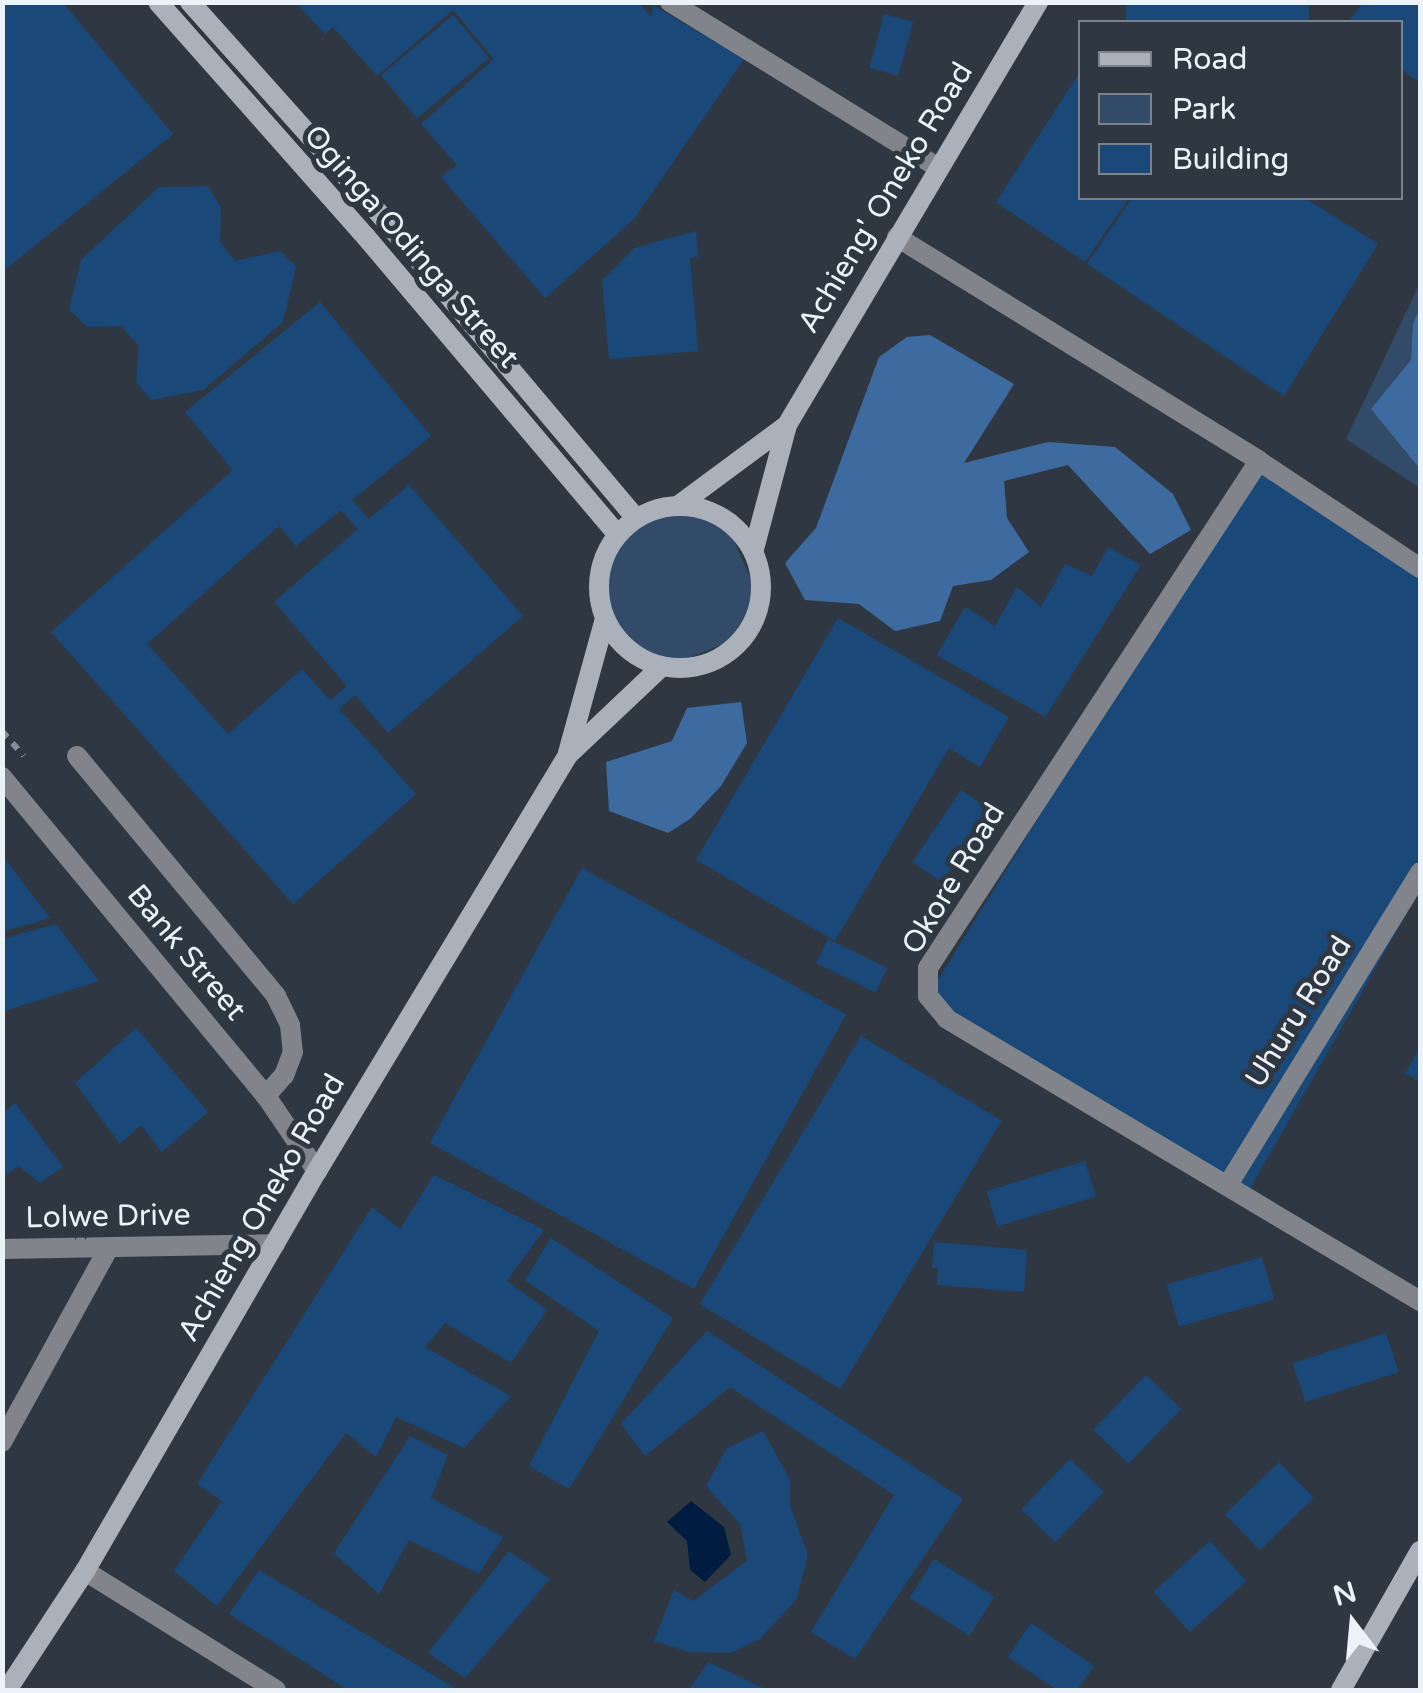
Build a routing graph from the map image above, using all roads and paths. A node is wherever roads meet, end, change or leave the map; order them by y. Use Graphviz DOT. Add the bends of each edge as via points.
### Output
graph roads {
  1 [pos="158,2"];
  2 [pos="190,2"];
  3 [pos="670,2"];
  4 [pos="1038,2"];
  5 [pos="937,166"];
  6 [pos="897,237"];
  7 [pos="786,425"];
  8 [pos="1260,461"];
  9 [pos="679,505"];
  10 [pos="636,518"];
  11 [pos="616,534"];
  12 [pos="754,549"];
  13 [pos="1420,568"];
  14 [pos="605,619"];
  15 [pos="662,666"];
  16 [pos="568,755"];
  17 [pos="77,756"];
  18 [pos="2,777"];
  19 [pos="1420,872"];
  20 [pos="266,1096"];
  21 [pos="317,1171"];
  22 [pos="1229,1183"];
  23 [pos="276,1244"];
  24 [pos="109,1247"];
  25 [pos="2,1249"];
  26 [pos="1420,1301"];
  27 [pos="2,1442"];
  28 [pos="1420,1550"];
  29 [pos="85,1570"];
  30 [pos="8,1690"];
  31 [pos="276,1690"];
  32 [pos="1341,1690"];
  1 -- 11 [label="main road, Oginga Odinga Street"];
  2 -- 10 [label="main road, Oginga Odinga Street"];
  3 -- 5 [label="street"];
  4 -- 5 [label="main road, Achieng' Oneko Road"];
  5 -- 6 [label="main road, Achieng' Oneko Road"];
  6 -- 7 [label="main road, Achieng' Oneko Road"];
  6 -- 8 [label="street"];
  7 -- 9 [label="main road, Achieng' Oneko Road"];
  7 -- 12 [label="main road, Achieng' Oneko Road"];
  8 -- 13 [label="street"];
  8 -- 22 [label="street, Okore Road" via="928,968 928,996 947,1019"];
  9 -- 10 [label="main road"];
  9 -- 12 [label="main road" via="723,517"];
  10 -- 11 [label="main road"];
  11 -- 14 [label="main road" via="600,568"];
  12 -- 15 [label="main road" via="762,601 753,626 714,662"];
  14 -- 15 [label="main road" via="638,657"];
  14 -- 16 [label="main road, Achieng Oneko Road"];
  15 -- 16 [label="main road, Achieng Oneko Road"];
  16 -- 21 [label="main road, Achieng Oneko Road"];
  17 -- 20 [label="street" via="276,996 293,1052"];
  18 -- 20 [label="street, Bank Street"];
  19 -- 22 [label="street, Uhuru Road"];
  20 -- 21 [label="street, Bank Street"];
  21 -- 23 [label="main road, Achieng Oneko Road"];
  22 -- 26 [label="street, Okore Road"];
  23 -- 24 [label="street, Lolwe Drive"];
  23 -- 29 [label="main road, Achieng Oneko Road"];
  24 -- 25 [label="street, Lolwe Drive"];
  24 -- 27 [label="street"];
  28 -- 32 [label="main road"];
  29 -- 30 [label="main road, Achieng Oneko Road"];
  29 -- 31 [label="street"];
}
